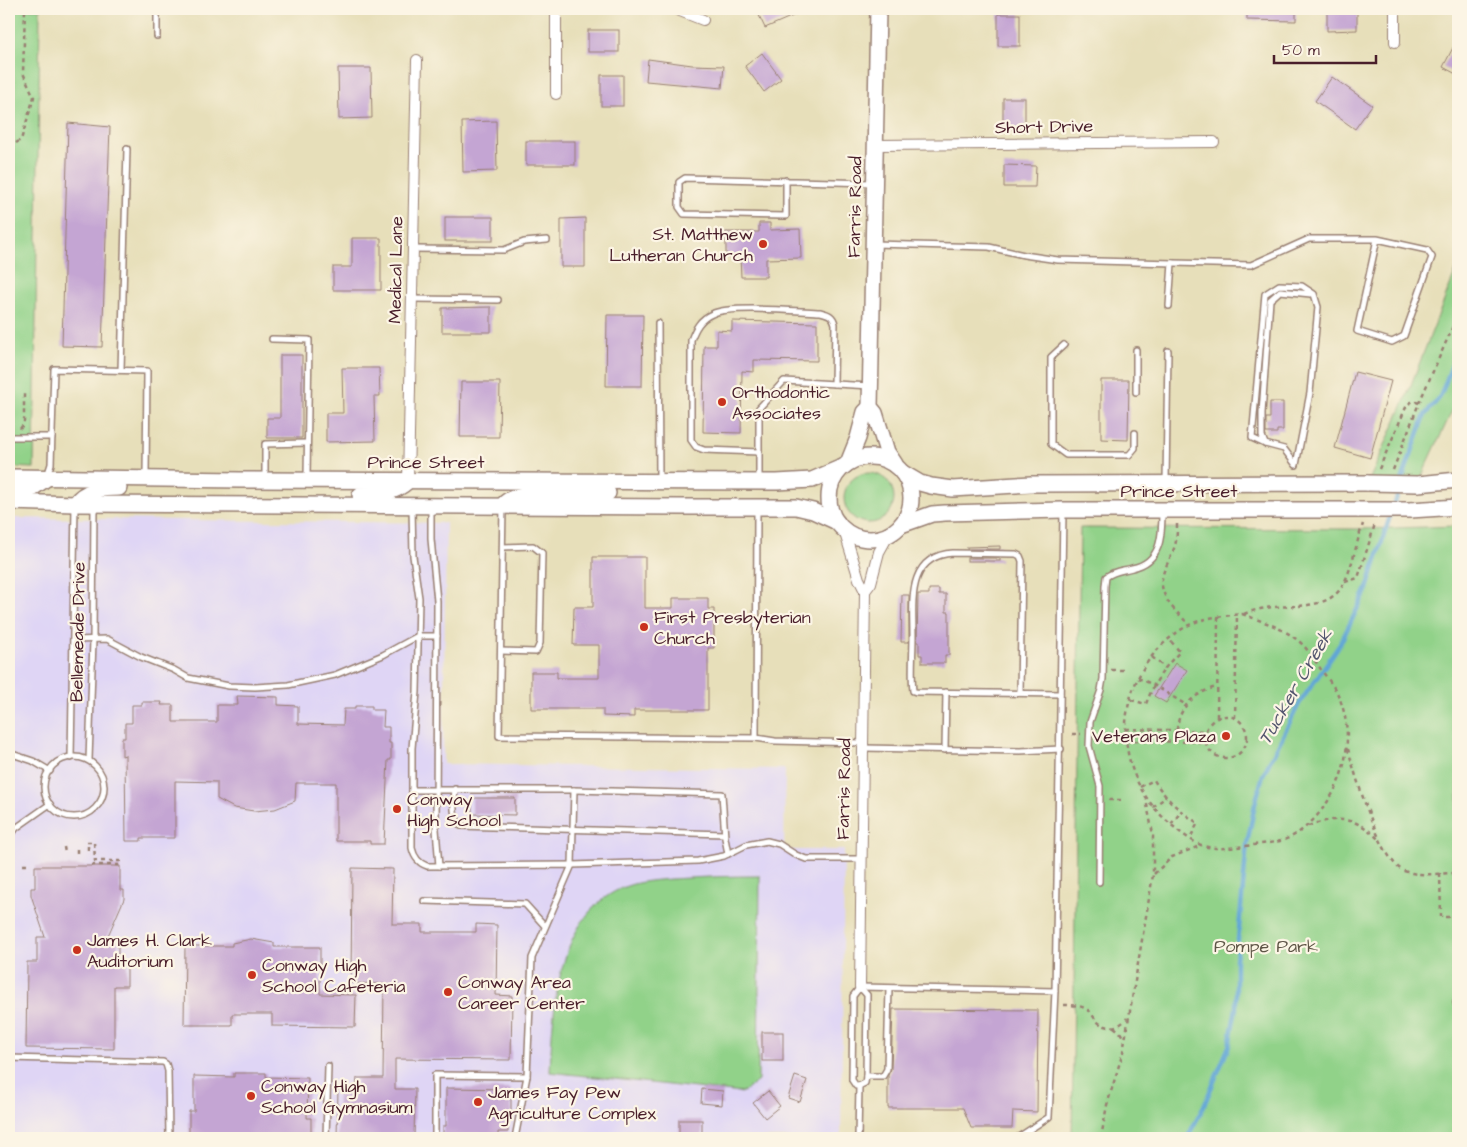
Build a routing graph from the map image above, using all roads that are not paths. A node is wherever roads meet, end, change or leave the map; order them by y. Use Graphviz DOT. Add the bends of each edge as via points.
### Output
graph roads {
  1 [pos="157,9"];
  2 [pos="556,9"];
  3 [pos="675,9"];
  4 [pos="878,9"];
  5 [pos="1395,9"];
  6 [pos="703,20"];
  7 [pos="157,36"];
  8 [pos="1395,42"];
  9 [pos="417,60"];
  10 [pos="556,94"];
  11 [pos="1214,142"];
  12 [pos="875,145"];
  13 [pos="127,149"];
  14 [pos="786,180"];
  15 [pos="874,182"];
  16 [pos="1377,239"];
  17 [pos="547,240"];
  18 [pos="873,244"];
  19 [pos="413,249"];
  20 [pos="1172,263"];
  21 [pos="1314,294"];
  22 [pos="412,299"];
  23 [pos="498,300"];
  24 [pos="1169,306"];
  25 [pos="658,323"];
  26 [pos="272,339"];
  27 [pos="1064,345"];
  28 [pos="1136,350"];
  29 [pos="1168,351"];
  30 [pos="121,370"];
  31 [pos="834,384"];
  32 [pos="870,386"];
  33 [pos="1136,392"];
  34 [pos="870,407"];
  35 [pos="1136,433"];
  36 [pos="9,437"];
  37 [pos="52,437"];
  38 [pos="307,443"];
  39 [pos="1265,444"];
  40 [pos="759,452"];
  41 [pos="844,466"];
  42 [pos="899,469"];
  43 [pos="9,477"];
  44 [pos="47,478"];
  45 [pos="146,479"];
  46 [pos="241,480"];
  47 [pos="265,480"];
  48 [pos="307,480"];
  49 [pos="1458,480"];
  50 [pos="408,481"];
  51 [pos="659,482"];
  52 [pos="759,482"];
  53 [pos="1166,484"];
  54 [pos="9,490"];
  55 [pos="9,502"];
  56 [pos="75,504"];
  57 [pos="94,504"];
  58 [pos="300,505"];
  59 [pos="412,505"];
  60 [pos="431,505"];
  61 [pos="503,505"];
  62 [pos="757,506"];
  63 [pos="1458,507"];
  64 [pos="1064,510"];
  65 [pos="1162,510"];
  66 [pos="840,526"];
  67 [pos="895,529"];
  68 [pos="504,547"];
  69 [pos="865,591"];
  70 [pos="418,636"];
  71 [pos="436,636"];
  72 [pos="74,640"];
  73 [pos="93,640"];
  74 [pos="501,651"];
  75 [pos="946,692"];
  76 [pos="1020,693"];
  77 [pos="1060,694"];
  78 [pos="756,738"];
  79 [pos="864,745"];
  80 [pos="944,750"];
  81 [pos="1061,750"];
  82 [pos="9,752"];
  83 [pos="71,758"];
  84 [pos="89,760"];
  85 [pos="50,770"];
  86 [pos="437,789"];
  87 [pos="455,789"];
  88 [pos="412,790"];
  89 [pos="574,790"];
  90 [pos="50,804"];
  91 [pos="573,828"];
  92 [pos="724,834"];
  93 [pos="9,838"];
  94 [pos="728,854"];
  95 [pos="862,859"];
  96 [pos="572,865"];
  97 [pos="439,866"];
  98 [pos="1099,882"];
  99 [pos="424,901"];
  100 [pos="545,926"];
  101 [pos="860,987"];
  102 [pos="889,988"];
  103 [pos="1055,991"];
  104 [pos="9,1058"];
  105 [pos="328,1066"];
  106 [pos="527,1076"];
  107 [pos="866,1076"];
  108 [pos="859,1086"];
  109 [pos="435,1137"];
  110 [pos="169,1138"];
  111 [pos="326,1138"];
  112 [pos="515,1138"];
  113 [pos="858,1138"];
  114 [pos="1016,1138"];
  1 -- 7 [label="lane"];
  2 -- 10 [label="street"];
  3 -- 6 [label="street"];
  4 -- 12 [label="main road, Farris Road"];
  5 -- 8 [label="street"];
  9 -- 19 [label="street, Medical Lane"];
  11 -- 12 [label="street, Short Drive"];
  12 -- 15 [label="main road, Farris Road"];
  13 -- 30 [label="lane"];
  14 -- 14 [label="lane" via="686,178 679,182 679,208 684,214 786,216"];
  14 -- 15 [label="lane"];
  15 -- 18 [label="main road, Farris Road"];
  16 -- 16 [label="lane" via="1357,331 1392,342 1404,336 1432,258 1427,250"];
  16 -- 20 [label="lane" via="1309,239 1251,265"];
  17 -- 19 [label="lane" via="524,242 504,250"];
  18 -- 20 [label="lane" via="989,248 1058,260"];
  18 -- 32 [label="main road, Farris Road"];
  19 -- 22 [label="street, Medical Lane"];
  20 -- 24 [label="lane"];
  21 -- 39 [label="lane" via="1280,291 1270,300 1262,413"];
  21 -- 39 [label="lane" via="1318,307 1310,393 1296,465 1284,449"];
  21 -- 39 [label="lane" via="1302,286 1279,285 1265,294 1252,438"];
  22 -- 23 [label="lane"];
  22 -- 50 [label="street, Medical Lane"];
  25 -- 51 [label="lane"];
  26 -- 38 [label="lane" via="309,340"];
  27 -- 35 [label="lane" via="1051,357 1050,444 1066,455 1129,455 1135,448"];
  28 -- 33 [label="lane"];
  29 -- 53 [label="lane"];
  30 -- 37 [label="lane" via="54,369"];
  30 -- 45 [label="lane" via="147,371"];
  31 -- 32 [label="lane"];
  31 -- 40 [label="lane" via="784,381 759,408"];
  31 -- 40 [label="lane" via="835,324 830,315 820,312 729,310 712,313 703,320 695,328 691,340 691,440 704,450"];
  32 -- 34 [label="main road, Farris Road"];
  34 -- 41 [label="main road, Farris Road" via="865,412 858,438"];
  34 -- 42 [label="main road, Farris Road" via="875,413 887,452"];
  36 -- 37 [label="lane"];
  37 -- 44 [label="lane"];
  38 -- 47 [label="lane" via="265,444"];
  38 -- 48 [label="lane"];
  40 -- 52 [label="lane"];
  41 -- 42 [label="main road" via="859,458 874,456 888,460"];
  41 -- 52 [label="main road, Prince Street" via="812,480"];
  41 -- 66 [label="main road" via="832,481 828,497 831,514"];
  42 -- 53 [label="main road, Prince Street" via="920,483 953,489 1031,484"];
  42 -- 67 [label="main road" via="908,482 911,498 908,514"];
  43 -- 44 [label="main road, Prince Street"];
  44 -- 45 [label="main road, Prince Street"];
  44 -- 54 [label="main road" via="31,489"];
  45 -- 46 [label="main road, Prince Street"];
  46 -- 47 [label="main road, Prince Street"];
  46 -- 56 [label="main road" via="222,490 106,488 94,490"];
  47 -- 48 [label="main road, Prince Street"];
  48 -- 50 [label="main road, Prince Street"];
  49 -- 53 [label="main road, Prince Street, bridge" via="1418,484"];
  50 -- 51 [label="main road, Prince Street"];
  50 -- 58 [label="main road" via="390,492 321,495"];
  51 -- 52 [label="main road, Prince Street"];
  51 -- 61 [label="main road" via="644,492 531,493 512,498"];
  55 -- 56 [label="main road"];
  56 -- 57 [label="main road"];
  56 -- 72 [label="lane, Bellemeade Drive"];
  57 -- 58 [label="main road"];
  57 -- 73 [label="lane, Bellemeade Drive"];
  58 -- 59 [label="main road"];
  59 -- 60 [label="main road"];
  59 -- 70 [label="lane" via="419,594"];
  60 -- 61 [label="main road"];
  60 -- 71 [label="lane"];
  61 -- 62 [label="main road"];
  61 -- 68 [label="lane"];
  62 -- 66 [label="main road" via="796,507 812,511"];
  62 -- 78 [label="lane"];
  63 -- 65 [label="main road, Prince Street, bridge" via="1361,517"];
  64 -- 65 [label="main road, Prince Street"];
  64 -- 67 [label="main road, Prince Street" via="932,514"];
  64 -- 77 [label="lane"];
  65 -- 98 [label="lane" via="1162,535 1155,555 1134,568 1112,572 1106,577 1103,679 1090,722 1089,746 1098,775 1100,800"];
  66 -- 67 [label="main road" via="863,538 878,538"];
  66 -- 69 [label="street, Farris Road"];
  67 -- 69 [label="street, Farris Road" via="878,552 871,583"];
  68 -- 74 [label="lane"];
  68 -- 74 [label="lane" via="533,546 542,553 540,643 536,652"];
  69 -- 79 [label="street, Farris Road"];
  70 -- 71 [label="lane"];
  70 -- 73 [label="lane" via="335,676 288,685 255,687 188,678 107,639"];
  70 -- 88 [label="lane"];
  71 -- 86 [label="lane"];
  72 -- 73 [label="lane"];
  72 -- 83 [label="lane, Bellemeade Drive"];
  73 -- 84 [label="lane, Bellemeade Drive"];
  74 -- 78 [label="lane" via="500,736"];
  75 -- 76 [label="lane"];
  75 -- 76 [label="lane" via="913,690 915,582 929,561 943,554 1016,554 1021,558"];
  75 -- 80 [label="lane"];
  76 -- 77 [label="lane"];
  77 -- 81 [label="lane"];
  78 -- 79 [label="lane"];
  79 -- 80 [label="lane"];
  79 -- 95 [label="street, Farris Road"];
  80 -- 81 [label="lane"];
  81 -- 103 [label="lane"];
  82 -- 85 [label="lane"];
  83 -- 84 [label="lane"];
  83 -- 85 [label="lane" via="64,759"];
  84 -- 90 [label="lane" via="102,776 104,786 99,804 92,811 73,816 63,814"];
  85 -- 90 [label="lane" via="45,781"];
  86 -- 87 [label="lane"];
  86 -- 88 [label="lane"];
  86 -- 97 [label="lane"];
  87 -- 89 [label="lane"];
  87 -- 91 [label="lane" via="453,810 461,826"];
  88 -- 97 [label="lane" via="413,854 421,864"];
  89 -- 91 [label="lane"];
  89 -- 92 [label="lane" via="722,794"];
  90 -- 93 [label="lane" via="16,828"];
  91 -- 92 [label="lane"];
  91 -- 96 [label="lane"];
  92 -- 94 [label="lane"];
  94 -- 95 [label="lane" via="746,845 767,841 779,844 806,860"];
  94 -- 96 [label="lane" via="698,861"];
  95 -- 101 [label="street, Farris Road"];
  96 -- 97 [label="lane"];
  96 -- 100 [label="lane"];
  99 -- 100 [label="lane" via="525,904"];
  100 -- 106 [label="lane" via="532,958"];
  101 -- 102 [label="lane"];
  101 -- 107 [label="lane" via="867,995"];
  101 -- 108 [label="lane" via="854,996 852,1080"];
  102 -- 103 [label="lane"];
  102 -- 107 [label="lane" via="887,1069 883,1076"];
  103 -- 114 [label="lane" via="1049,1117"];
  104 -- 110 [label="lane" via="163,1062 168,1071"];
  105 -- 111 [label="lane"];
  106 -- 109 [label="lane" via="435,1075"];
  106 -- 112 [label="lane"];
  107 -- 108 [label="lane" via="865,1083"];
  108 -- 113 [label="lane"];
}
